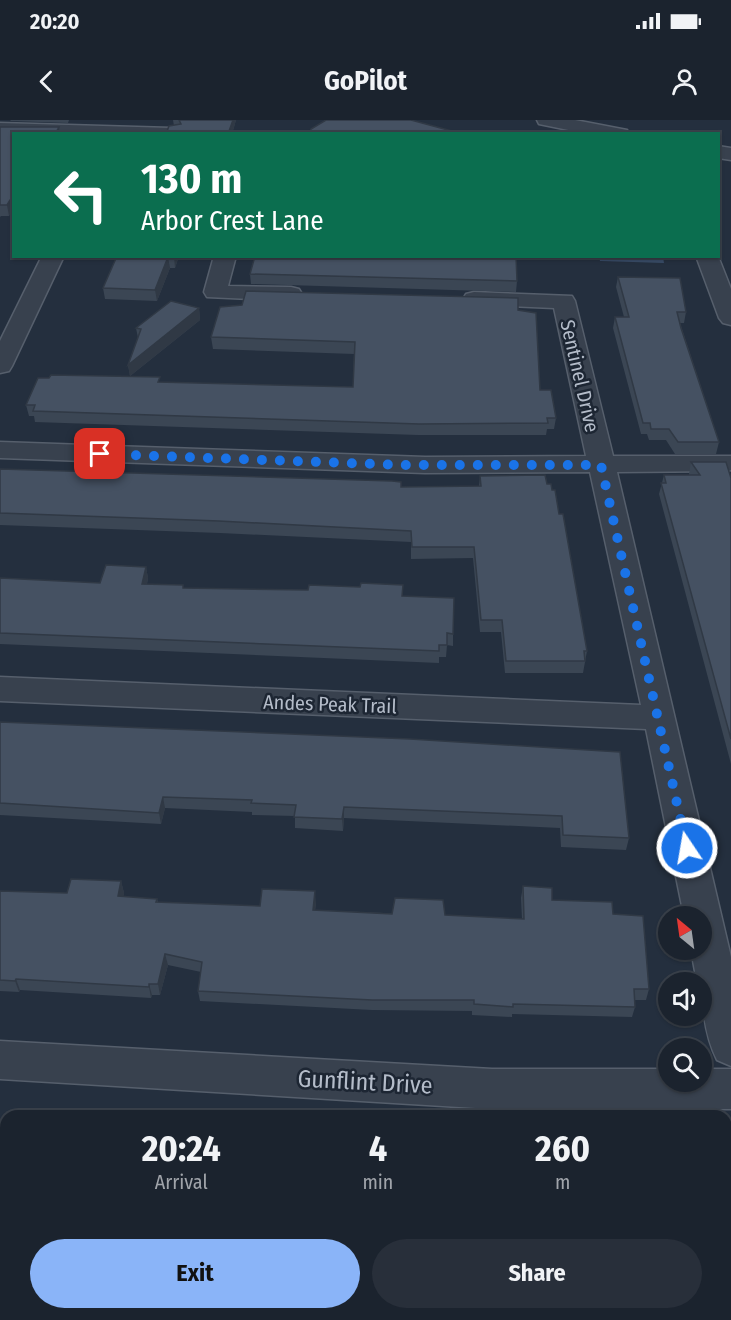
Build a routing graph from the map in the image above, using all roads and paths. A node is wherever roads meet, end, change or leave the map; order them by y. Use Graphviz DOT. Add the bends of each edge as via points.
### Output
graph roads {
  1 [pos="546,120"];
  2 [pos="118,126"];
  3 [pos="0,129"];
  4 [pos="158,132"];
  5 [pos="609,132"];
  6 [pos="52,258"];
  7 [pos="224,258"];
  8 [pos="708,258"];
  9 [pos="308,294"];
  10 [pos="447,298"];
  11 [pos="731,318"];
  12 [pos="0,366"];
  13 [pos="0,450"];
  14 [pos="728,463"];
  15 [pos="601,465"];
  16 [pos="0,689"];
  17 [pos="660,718"];
  18 [pos="731,1047"];
  19 [pos="0,1060"];
  20 [pos="731,1089"];
  1 -- 5 [label="street"];
  2 -- 3 [label="street"];
  2 -- 4 [label="street"];
  6 -- 12 [label="street"];
  7 -- 9 [label="street" via="215,292"];
  8 -- 11 [label="street"];
  10 -- 15 [label="street, Sentinel Drive" via="564,301"];
  13 -- 15 [label="street" via="402,465"];
  14 -- 15 [label="street"];
  15 -- 17 [label="street, Sentinel Drive"];
  16 -- 17 [label="street, Andes Peak Trail"];
  17 -- 18 [label="street, Sentinel Drive"];
  19 -- 20 [label="street, Gunflint Drive" via="492,1089"];
}
